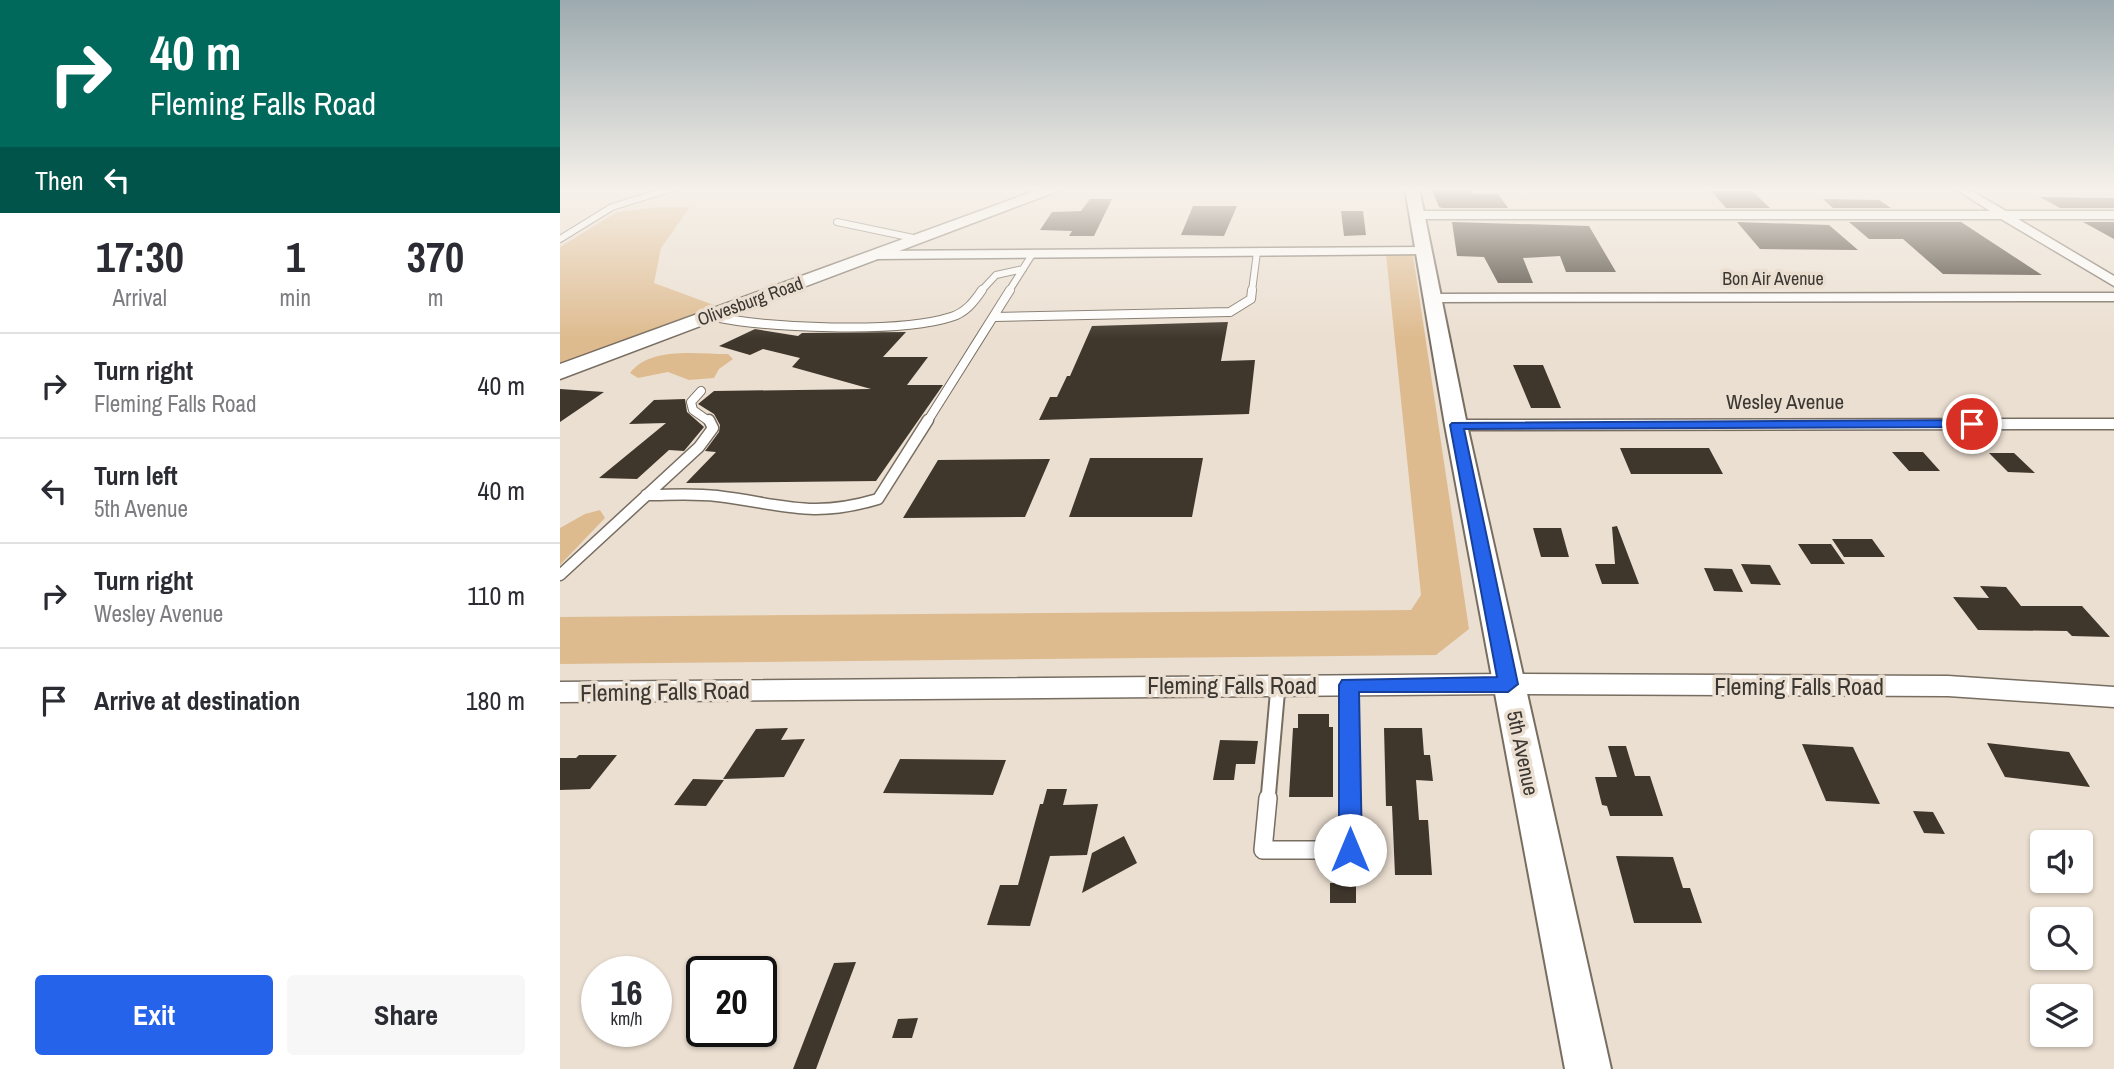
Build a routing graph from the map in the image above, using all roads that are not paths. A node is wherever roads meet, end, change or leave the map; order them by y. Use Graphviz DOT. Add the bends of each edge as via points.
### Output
graph roads {
  1 [pos="913,238"];
  2 [pos="921,238"];
  3 [pos="1421,238"];
  4 [pos="2041,238"];
  5 [pos="918,239"];
  6 [pos="1423,251"];
  7 [pos="1257,252"];
  8 [pos="1033,253"];
  9 [pos="876,254"];
  10 [pos="1023,269"];
  11 [pos="2114,282"];
  12 [pos="2114,297"];
  13 [pos="1433,298"];
  14 [pos="710,316"];
  15 [pos="994,317"];
  16 [pos="560,372"];
  17 [pos="701,391"];
  18 [pos="2114,424"];
  19 [pos="1456,425"];
  20 [pos="646,495"];
  21 [pos="560,575"];
  22 [pos="1508,684"];
  23 [pos="1349,685"];
  24 [pos="1278,686"];
  25 [pos="560,692"];
  26 [pos="2114,697"];
  27 [pos="1588,1069"];
  1 -- 5 [label="lane"];
  2 -- 5 [label="main road, Olivesburg Road"];
  3 -- 6 [label="street, 5th Avenue"];
  4 -- 11 [label="street"];
  5 -- 9 [label="main road, Olivesburg Road"];
  6 -- 7 [label="street"];
  6 -- 13 [label="street, 5th Avenue"];
  7 -- 8 [label="street"];
  7 -- 15 [label="lane" via="1251,299 1230,312"];
  8 -- 9 [label="street"];
  8 -- 10 [label="lane"];
  9 -- 14 [label="main road, Olivesburg Road"];
  10 -- 14 [label="lane" via="998,272 967,310 926,324 778,323"];
  10 -- 15 [label="lane"];
  12 -- 13 [label="street, Bon Air Avenue"];
  13 -- 19 [label="street, 5th Avenue"];
  14 -- 16 [label="main road, Olivesburg Road"];
  15 -- 20 [label="lane" via="878,499 846,510 802,513 720,496"];
  17 -- 20 [label="lane" via="691,402 693,410 707,417 713,428 699,447"];
  18 -- 19 [label="street, Wesley Avenue"];
  19 -- 22 [label="street, 5th Avenue"];
  20 -- 21 [label="lane"];
  22 -- 23 [label="street, Fleming Falls Road"];
  22 -- 26 [label="street, Fleming Falls Road" via="1948,686"];
  22 -- 27 [label="street, 5th Avenue"];
  23 -- 24 [label="street, Fleming Falls Road"];
  23 -- 24 [label="lane" via="1350,850 1263,850"];
  24 -- 25 [label="street, Fleming Falls Road"];
}
